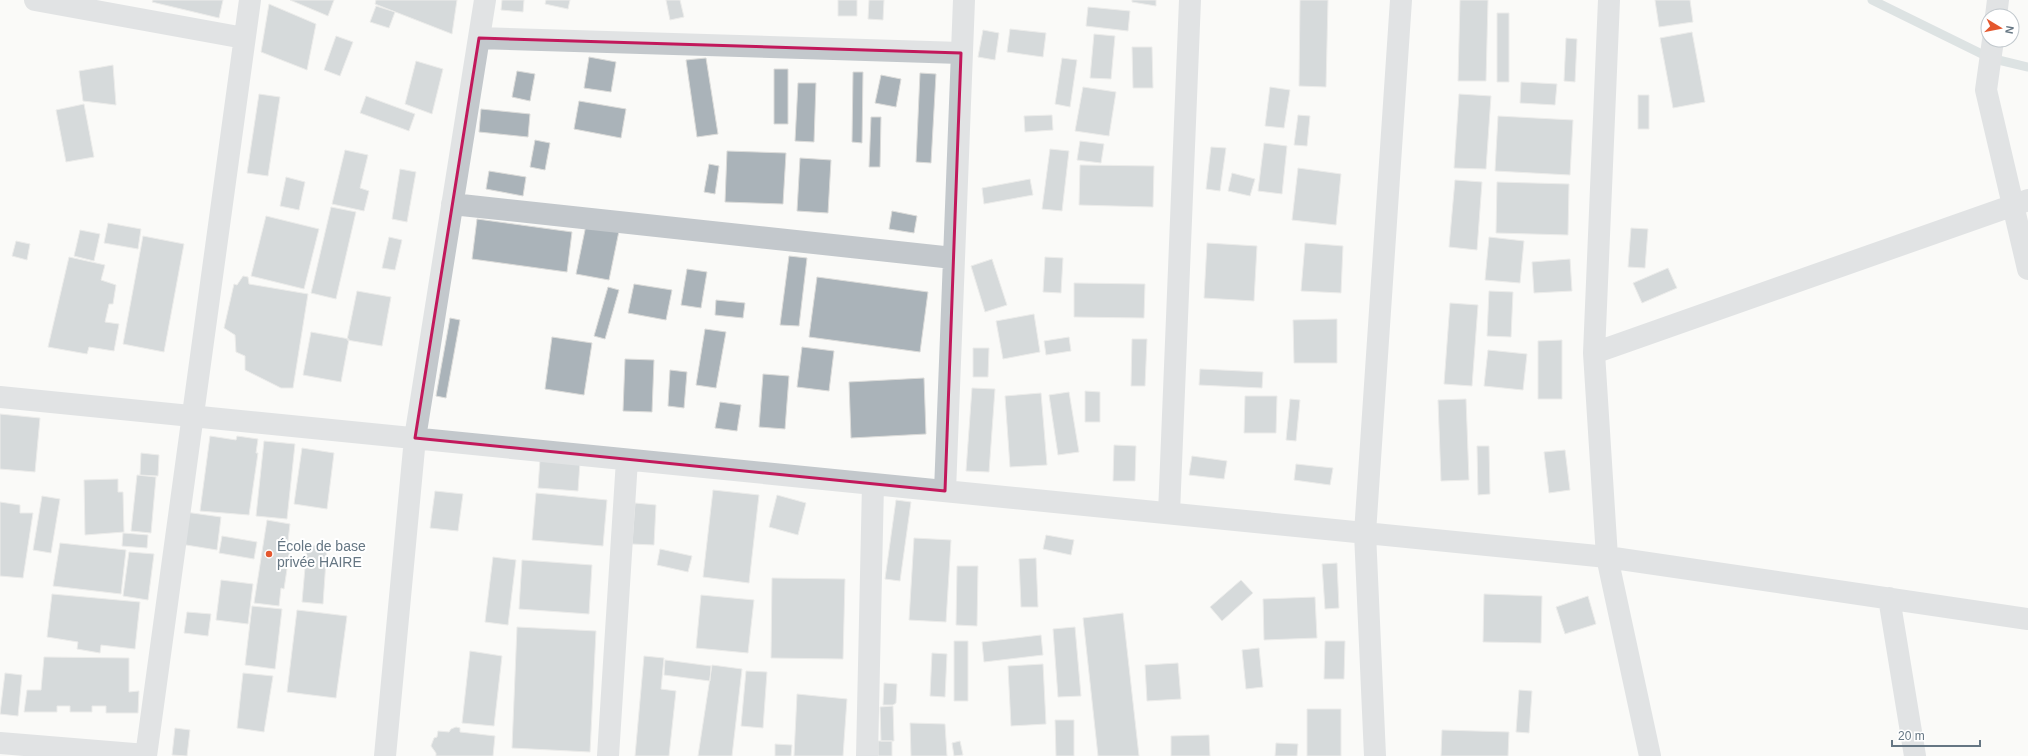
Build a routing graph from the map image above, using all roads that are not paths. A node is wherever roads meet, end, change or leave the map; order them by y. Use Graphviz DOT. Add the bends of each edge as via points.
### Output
graph roads {
  1 [pos="35,0"];
  2 [pos="250,0"];
  3 [pos="485,0"];
  4 [pos="964,0"];
  5 [pos="1190,0"];
  6 [pos="1401,0"];
  7 [pos="1609,0"];
  8 [pos="244,38"];
  9 [pos="478,38"];
  10 [pos="1992,48"];
  11 [pos="961,53"];
  12 [pos="2020,203"];
  13 [pos="452,204"];
  14 [pos="953,258"];
  15 [pos="2028,269"];
  16 [pos="1594,353"];
  17 [pos="0,397"];
  18 [pos="192,416"];
  19 [pos="415,438"];
  20 [pos="627,460"];
  21 [pos="873,484"];
  22 [pos="945,491"];
  23 [pos="1169,513"];
  24 [pos="1365,533"];
  25 [pos="1607,557"];
  26 [pos="1889,598"];
  27 [pos="2028,619"];
  28 [pos="0,742"];
  29 [pos="146,756"];
  30 [pos="385,756"];
  31 [pos="608,756"];
  32 [pos="867,756"];
  33 [pos="1375,756"];
  34 [pos="1650,756"];
  35 [pos="1915,756"];
  1 -- 8 [label="street"];
  2 -- 8 [label="street"];
  3 -- 9 [label="street"];
  4 -- 11 [label="street"];
  5 -- 23 [label="street"];
  6 -- 24 [label="street"];
  7 -- 16 [label="street"];
  8 -- 18 [label="street"];
  9 -- 11 [label="street"];
  9 -- 13 [label="street"];
  10 -- 12 [label="street" via="1986,90"];
  11 -- 14 [label="street"];
  12 -- 15 [label="street"];
  12 -- 16 [label="street"];
  13 -- 14 [label="street"];
  13 -- 19 [label="street"];
  14 -- 22 [label="street"];
  16 -- 25 [label="street"];
  17 -- 18 [label="street"];
  18 -- 19 [label="street"];
  18 -- 29 [label="street"];
  19 -- 20 [label="street"];
  19 -- 30 [label="street"];
  20 -- 21 [label="street"];
  20 -- 31 [label="street"];
  21 -- 22 [label="street"];
  21 -- 32 [label="street"];
  22 -- 23 [label="street"];
  23 -- 24 [label="street"];
  24 -- 25 [label="street"];
  24 -- 33 [label="street"];
  25 -- 26 [label="street"];
  25 -- 34 [label="street"];
  26 -- 27 [label="street"];
  26 -- 35 [label="street"];
  28 -- 29 [label="street"];
}
